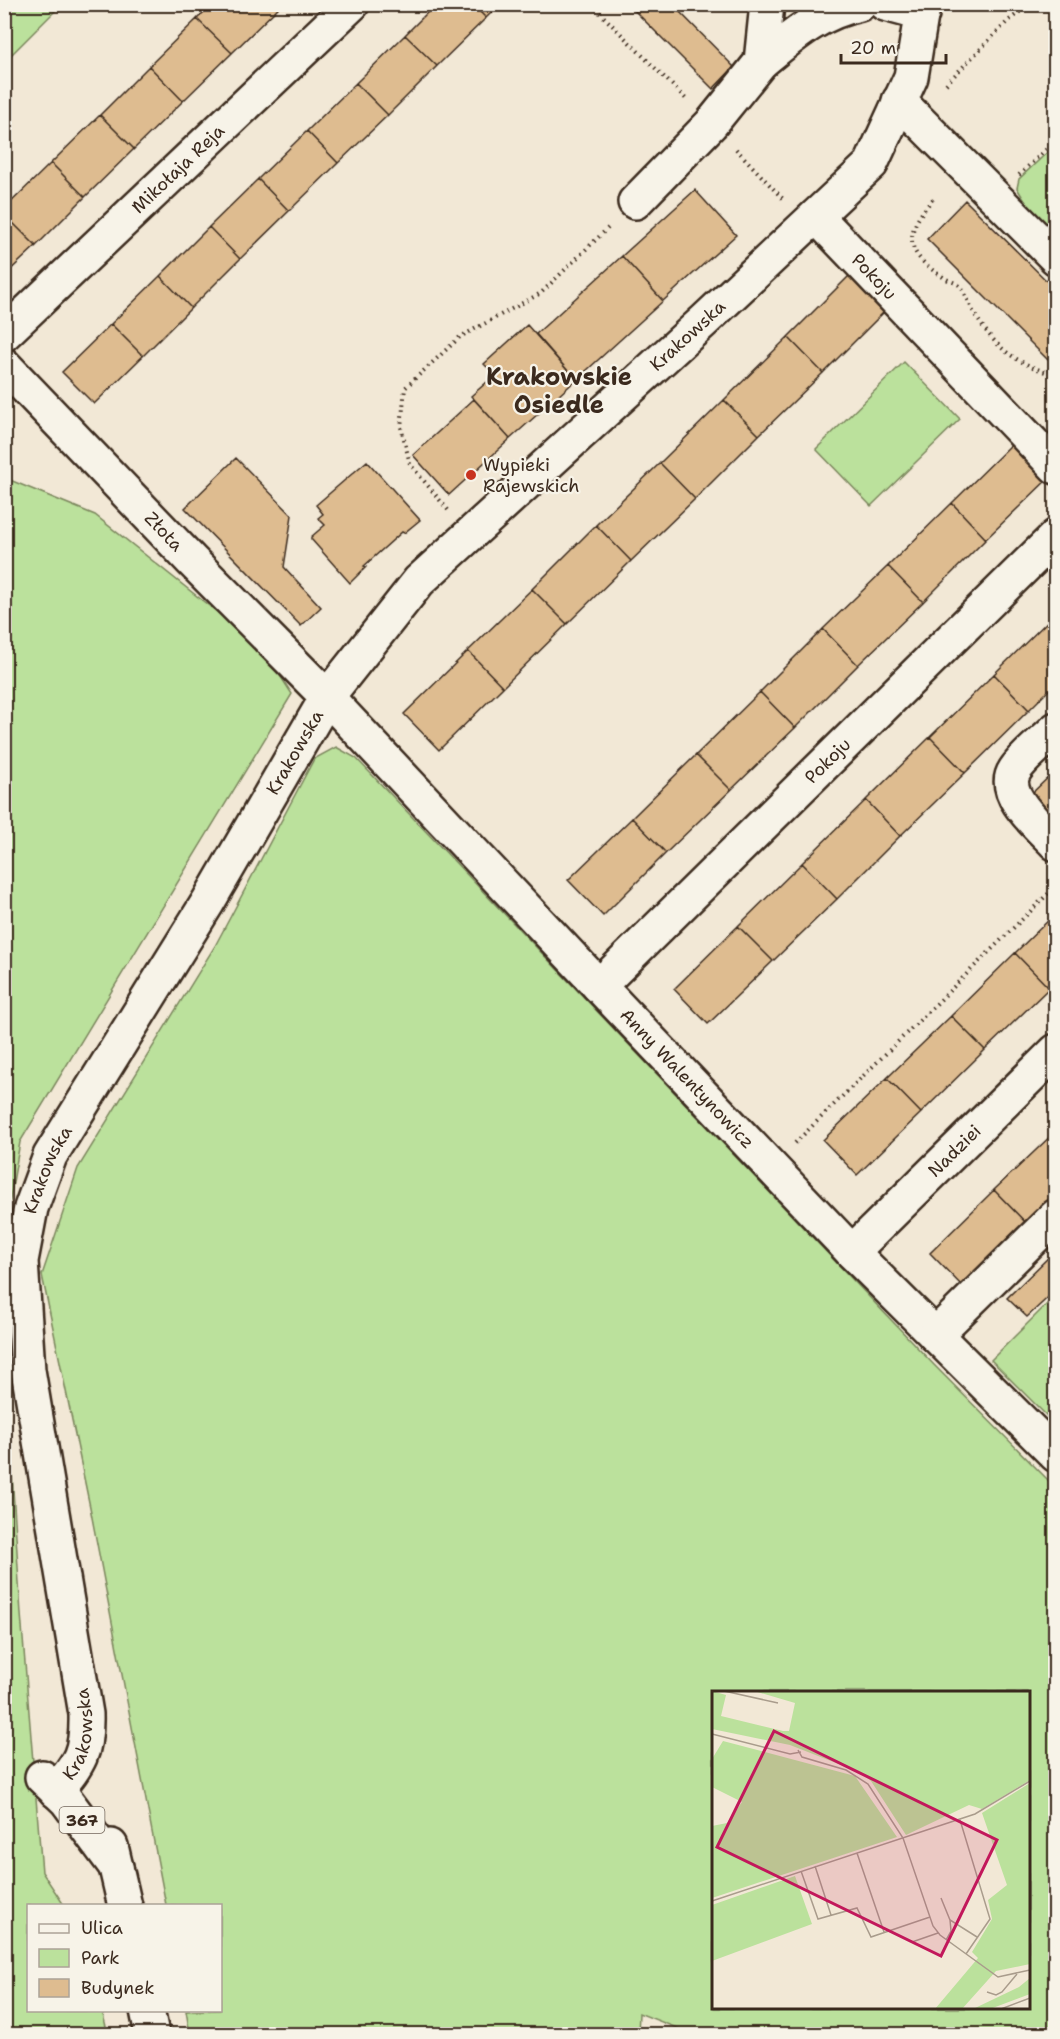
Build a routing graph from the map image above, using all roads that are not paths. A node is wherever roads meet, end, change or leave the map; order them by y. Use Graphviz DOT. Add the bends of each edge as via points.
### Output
graph roads {
  1 [pos="352,4"];
  2 [pos="767,4"];
  3 [pos="861,4"];
  4 [pos="885,4"];
  5 [pos="923,9"];
  6 [pos="761,62"];
  7 [pos="905,89"];
  8 [pos="635,202"];
  9 [pos="811,221"];
  10 [pos="1056,258"];
  11 [pos="4,334"];
  12 [pos="4,365"];
  13 [pos="1056,467"];
  14 [pos="1056,536"];
  15 [pos="327,697"];
  16 [pos="1056,729"];
  17 [pos="1056,844"];
  18 [pos="599,986"];
  19 [pos="1056,1051"];
  20 [pos="1056,1216"];
  21 [pos="852,1252"];
  22 [pos="935,1335"];
  23 [pos="1056,1455"];
  24 [pos="124,1904"];
  25 [pos="147,2012"];
  26 [pos="152,2034"];
  1 -- 11 [label="street, Mikołaja Reja"];
  2 -- 6 [label="street"];
  3 -- 6 [label="street" via="842,8 806,26"];
  4 -- 5 [label="street"];
  5 -- 7 [label="street, Krakowska"];
  6 -- 8 [label="street" via="711,124"];
  7 -- 9 [label="street, Krakowska" via="871,164"];
  7 -- 10 [label="street"];
  9 -- 13 [label="street, Pokoju"];
  9 -- 15 [label="street, Krakowska" via="419,581"];
  12 -- 15 [label="street, Złota"];
  14 -- 18 [label="street, Pokoju"];
  15 -- 18 [label="street, Anny Walentynowicz"];
  15 -- 24 [label="street, Krakowska / 367" via="208,902 50,1156 31,1208 21,1261 28,1370 78,1671 79,1718 55,1776 66,1800 116,1867"];
  16 -- 17 [label="street" via="1014,771 1011,785 1017,802"];
  18 -- 21 [label="street, Anny Walentynowicz"];
  19 -- 21 [label="street, Nadziei"];
  20 -- 22 [label="street"];
  21 -- 22 [label="street, Anny Walentynowicz"];
  22 -- 23 [label="street, Anny Walentynowicz"];
  25 -- 26 [label="street"];
}
